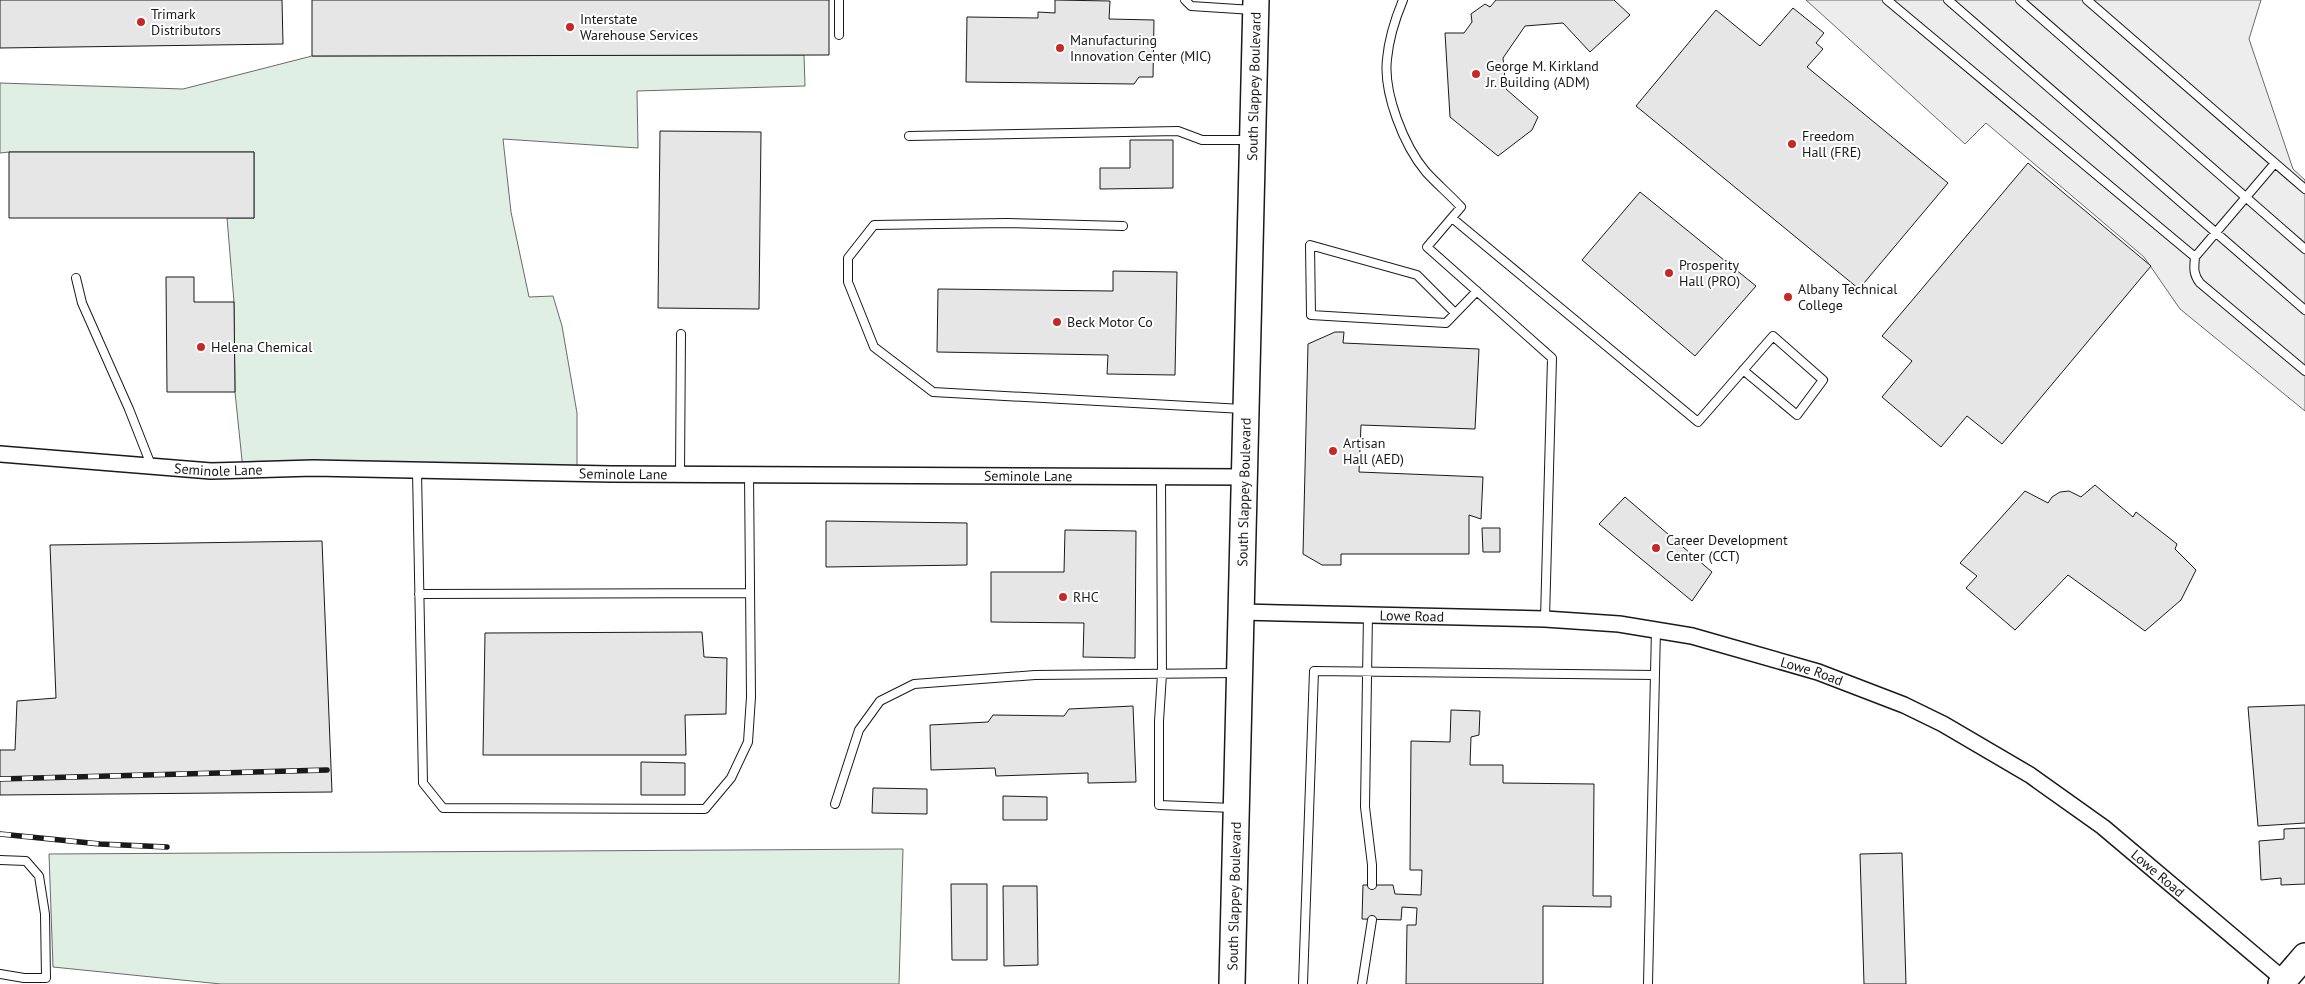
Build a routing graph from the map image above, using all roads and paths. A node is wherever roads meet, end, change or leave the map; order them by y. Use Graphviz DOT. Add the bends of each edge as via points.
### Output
graph roads {
  1 [pos="839,0"];
  2 [pos="1185,0"];
  3 [pos="1403,0"];
  4 [pos="1887,0"];
  5 [pos="1948,0"];
  6 [pos="2020,0"];
  7 [pos="2087,0"];
  8 [pos="1256,5"];
  9 [pos="839,35"];
  10 [pos="909,136"];
  11 [pos="1253,140"];
  12 [pos="2275,163"];
  13 [pos="2305,189"];
  14 [pos="2245,197"];
  15 [pos="1452,218"];
  16 [pos="1123,226"];
  17 [pos="2216,232"];
  18 [pos="2305,249"];
  19 [pos="2196,257"];
  20 [pos="76,278"];
  21 [pos="1477,291"];
  22 [pos="2305,310"];
  23 [pos="1455,313"];
  24 [pos="681,334"];
  25 [pos="1743,370"];
  26 [pos="2305,371"];
  27 [pos="1247,409"];
  28 [pos="0,454"];
  29 [pos="151,465"];
  30 [pos="417,471"];
  31 [pos="680,474"];
  32 [pos="749,474"];
  33 [pos="1161,476"];
  34 [pos="1246,477"];
  35 [pos="750,593"];
  36 [pos="419,594"];
  37 [pos="1240,612"];
  38 [pos="1368,614"];
  39 [pos="1544,619"];
  40 [pos="1656,629"];
  41 [pos="1368,671"];
  42 [pos="1239,672"];
  43 [pos="1162,674"];
  44 [pos="1655,674"];
  45 [pos="835,804"];
  46 [pos="1236,808"];
  47 [pos="0,860"];
  48 [pos="1372,885"];
  49 [pos="1372,920"];
  50 [pos="2305,956"];
  51 [pos="0,974"];
  52 [pos="2285,982"];
  53 [pos="1232,984"];
  54 [pos="1303,984"];
  55 [pos="1362,984"];
  56 [pos="1648,984"];
  1 -- 9 [label="lane"];
  2 -- 8 [label="lane" via="1191,6"];
  3 -- 15 [label="lane" via="1392,26 1386,60 1396,115 1407,143 1426,171 1462,206"];
  4 -- 19 [label="lane"];
  5 -- 17 [label="lane"];
  6 -- 14 [label="lane"];
  7 -- 12 [label="lane"];
  8 -- 11 [label="main road, South Slappey Boulevard"];
  10 -- 11 [label="lane" via="1178,131 1202,140"];
  11 -- 27 [label="main road, South Slappey Boulevard"];
  12 -- 13 [label="lane"];
  12 -- 14 [label="lane"];
  14 -- 17 [label="lane"];
  14 -- 18 [label="lane"];
  15 -- 21 [label="lane" via="1427,247"];
  15 -- 25 [label="lane" via="1698,422"];
  16 -- 27 [label="lane" via="1006,223 874,225 848,258 848,282 874,347 933,392"];
  17 -- 19 [label="lane"];
  17 -- 22 [label="lane"];
  19 -- 26 [label="lane" via="2195,277 2200,283"];
  20 -- 29 [label="lane" via="82,303"];
  21 -- 23 [label="lane"];
  21 -- 39 [label="lane" via="1552,358"];
  23 -- 23 [label="lane" via="1446,323 1311,315 1310,245 1417,275"];
  24 -- 31 [label="lane"];
  25 -- 25 [label="lane" via="1773,336 1823,380 1797,415"];
  27 -- 34 [label="main road, South Slappey Boulevard"];
  28 -- 29 [label="street, Seminole Lane"];
  29 -- 30 [label="street, Seminole Lane" via="211,471 312,468"];
  30 -- 31 [label="street, Seminole Lane"];
  30 -- 36 [label="lane"];
  31 -- 32 [label="street, Seminole Lane"];
  32 -- 33 [label="street, Seminole Lane"];
  32 -- 35 [label="lane"];
  33 -- 34 [label="street, Seminole Lane"];
  33 -- 43 [label="lane"];
  34 -- 37 [label="main road, South Slappey Boulevard"];
  35 -- 36 [label="lane"];
  35 -- 36 [label="lane" via="748,742 731,778 705,809 443,808 423,783"];
  37 -- 38 [label="street, Lowe Road"];
  37 -- 42 [label="main road, South Slappey Boulevard"];
  38 -- 39 [label="street, Lowe Road"];
  38 -- 41 [label="lane"];
  39 -- 40 [label="street, Lowe Road"];
  40 -- 44 [label="lane"];
  40 -- 52 [label="street, Lowe Road" via="1728,645 1818,672 1904,705 1987,748 2103,827"];
  41 -- 44 [label="lane"];
  41 -- 48 [label="lane" via="1365,807"];
  41 -- 54 [label="lane" via="1314,670"];
  42 -- 43 [label="lane"];
  42 -- 46 [label="main road, South Slappey Boulevard"];
  43 -- 45 [label="lane" via="1036,675 914,684 880,701 859,730"];
  43 -- 46 [label="lane" via="1159,805"];
  44 -- 56 [label="lane"];
  46 -- 53 [label="main road, South Slappey Boulevard"];
  47 -- 51 [label="lane" via="26,861 39,876 45,914 46,978"];
  49 -- 55 [label="lane"];
  50 -- 52 [label="main road"];
}
